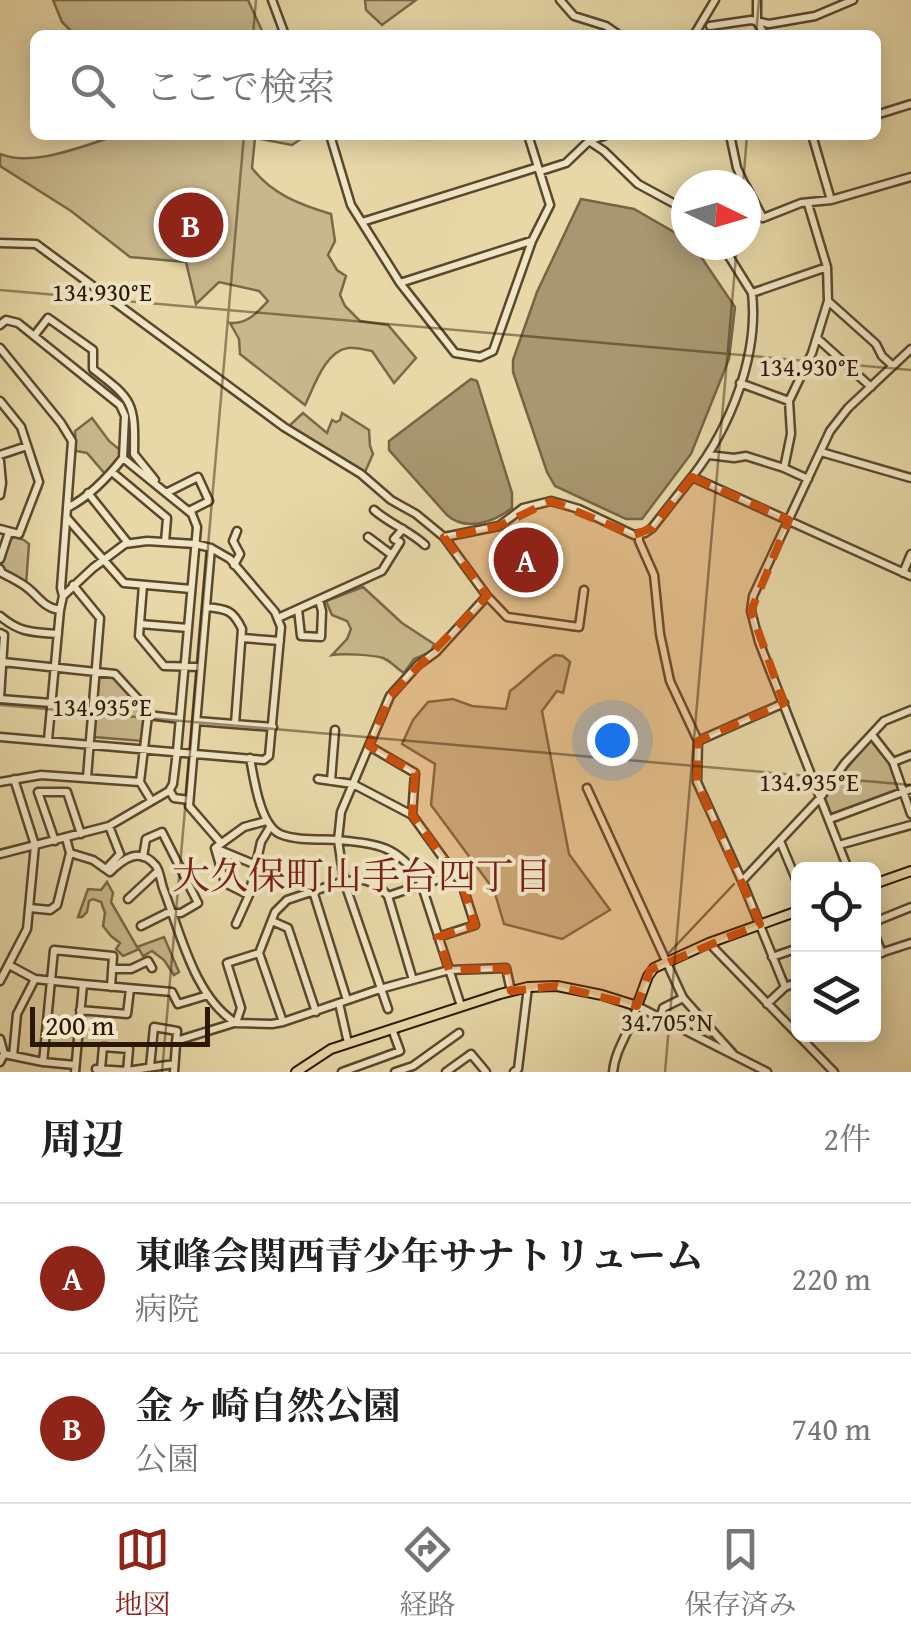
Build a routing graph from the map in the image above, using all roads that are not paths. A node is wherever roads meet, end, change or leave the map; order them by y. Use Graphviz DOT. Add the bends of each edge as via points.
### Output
graph roads {
  1 [pos="272,0"];
  2 [pos="560,0"];
  3 [pos="715,0"];
  4 [pos="757,0"];
  5 [pos="853,0"];
  6 [pos="757,22"];
  7 [pos="709,27"];
  8 [pos="283,30"];
  9 [pos="612,30"];
  10 [pos="762,30"];
  11 [pos="911,104"];
  12 [pos="881,113"];
  13 [pos="331,140"];
  14 [pos="530,140"];
  15 [pos="589,140"];
  16 [pos="731,140"];
  17 [pos="813,140"];
  18 [pos="539,169"];
  19 [pos="738,170"];
  20 [pos="911,177"];
  21 [pos="831,200"];
  22 [pos="671,202"];
  23 [pos="808,204"];
  24 [pos="761,216"];
  25 [pos="362,222"];
  26 [pos="532,241"];
  27 [pos="0,243"];
  28 [pos="731,260"];
  29 [pos="827,268"];
  30 [pos="400,283"];
  31 [pos="752,293"];
  32 [pos="828,301"];
  33 [pos="0,325"];
  34 [pos="34,336"];
  35 [pos="816,338"];
  36 [pos="0,348"];
  37 [pos="911,349"];
  38 [pos="893,366"];
  39 [pos="740,383"];
  40 [pos="871,387"];
  41 [pos="0,401"];
  42 [pos="789,401"];
  43 [pos="28,446"];
  44 [pos="820,452"];
  45 [pos="709,456"];
  46 [pos="0,458"];
  47 [pos="122,458"];
  48 [pos="784,468"];
  49 [pos="112,472"];
  50 [pos="692,477"];
  51 [pos="911,478"];
  52 [pos="808,479"];
  53 [pos="155,484"];
  54 [pos="166,493"];
  55 [pos="88,494"];
  56 [pos="0,495"];
  57 [pos="68,508"];
  58 [pos="374,510"];
  59 [pos="188,511"];
  60 [pos="67,518"];
  61 [pos="789,520"];
  62 [pos="402,530"];
  63 [pos="4,531"];
  64 [pos="237,531"];
  65 [pos="638,534"];
  66 [pos="444,536"];
  67 [pos="368,537"];
  68 [pos="165,542"];
  69 [pos="128,544"];
  70 [pos="195,544"];
  71 [pos="425,545"];
  72 [pos="211,548"];
  73 [pos="911,554"];
  74 [pos="392,555"];
  75 [pos="0,559"];
  76 [pos="104,559"];
  77 [pos="234,565"];
  78 [pos="0,569"];
  79 [pos="907,574"];
  80 [pos="73,585"];
  81 [pos="143,585"];
  82 [pos="191,589"];
  83 [pos="584,590"];
  84 [pos="63,596"];
  85 [pos="487,596"];
  86 [pos="319,600"];
  87 [pos="206,607"];
  88 [pos="60,610"];
  89 [pos="298,610"];
  90 [pos="0,616"];
  91 [pos="278,618"];
  92 [pos="140,624"];
  93 [pos="188,628"];
  94 [pos="0,633"];
  95 [pos="58,634"];
  96 [pos="242,638"];
  97 [pos="280,641"];
  98 [pos="3,662"];
  99 [pos="55,666"];
  100 [pos="184,667"];
  101 [pos="201,667"];
  102 [pos="96,670"];
  103 [pos="0,698"];
  104 [pos="784,702"];
  105 [pos="51,703"];
  106 [pos="911,710"];
  107 [pos="148,715"];
  108 [pos="180,719"];
  109 [pos="196,721"];
  110 [pos="235,724"];
  111 [pos="273,727"];
  112 [pos="335,730"];
  113 [pos="872,734"];
  114 [pos="0,737"];
  115 [pos="48,740"];
  116 [pos="698,741"];
  117 [pos="90,744"];
  118 [pos="370,746"];
  119 [pos="144,748"];
  120 [pos="177,751"];
  121 [pos="194,753"];
  122 [pos="911,755"];
  123 [pos="250,758"];
  124 [pos="893,762"];
  125 [pos="87,777"];
  126 [pos="14,779"];
  127 [pos="318,780"];
  128 [pos="331,780"];
  129 [pos="0,782"];
  130 [pos="140,782"];
  131 [pos="354,784"];
  132 [pos="587,788"];
  133 [pos="170,791"];
  134 [pos="907,791"];
  135 [pos="820,798"];
  136 [pos="151,800"];
  137 [pos="189,800"];
  138 [pos="911,814"];
  139 [pos="412,815"];
  140 [pos="830,818"];
  141 [pos="268,824"];
  142 [pos="911,825"];
  143 [pos="109,826"];
  144 [pos="81,834"];
  145 [pos="66,838"];
  146 [pos="55,840"];
  147 [pos="338,840"];
  148 [pos="780,841"];
  149 [pos="0,844"];
  150 [pos="218,845"];
  151 [pos="35,846"];
  152 [pos="840,846"];
  153 [pos="70,853"];
  154 [pos="2,854"];
  155 [pos="143,858"];
  156 [pos="845,862"];
  157 [pos="256,865"];
  158 [pos="791,867"];
  159 [pos="106,869"];
  160 [pos="158,871"];
  161 [pos="911,871"];
  162 [pos="454,874"];
  163 [pos="344,880"];
  164 [pos="742,881"];
  165 [pos="881,882"];
  166 [pos="422,885"];
  167 [pos="313,891"];
  168 [pos="250,894"];
  169 [pos="388,896"];
  170 [pos="128,899"];
  171 [pos="911,907"];
  172 [pos="30,908"];
  173 [pos="174,912"];
  174 [pos="791,913"];
  175 [pos="881,919"];
  176 [pos="272,920"];
  177 [pos="236,924"];
  178 [pos="760,924"];
  179 [pos="141,926"];
  180 [pos="438,937"];
  181 [pos="708,943"];
  182 [pos="911,943"];
  183 [pos="791,950"];
  184 [pos="259,953"];
  185 [pos="881,953"];
  186 [pos="772,956"];
  187 [pos="667,961"];
  188 [pos="8,965"];
  189 [pos="152,968"];
  190 [pos="112,970"];
  191 [pos="449,970"];
  192 [pos="34,979"];
  193 [pos="413,980"];
  194 [pos="0,981"];
  195 [pos="50,982"];
  196 [pos="82,984"];
  197 [pos="791,984"];
  198 [pos="785,986"];
  199 [pos="111,987"];
  200 [pos="528,987"];
  201 [pos="130,989"];
  202 [pos="380,989"];
  203 [pos="511,991"];
  204 [pos="208,995"];
  205 [pos="683,998"];
  206 [pos="343,1001"];
  207 [pos="767,1004"];
  208 [pos="460,1006"];
  209 [pos="638,1006"];
  210 [pos="388,1009"];
  211 [pos="80,1010"];
  212 [pos="316,1012"];
  213 [pos="660,1016"];
  214 [pos="236,1022"];
  215 [pos="284,1022"];
  216 [pos="392,1029"];
  217 [pos="459,1032"];
  218 [pos="0,1039"];
  219 [pos="176,1041"];
  220 [pos="348,1043"];
  221 [pos="734,1055"];
  222 [pos="6,1057"];
  223 [pos="43,1062"];
  224 [pos="150,1067"];
  225 [pos="174,1068"];
  226 [pos="75,1069"];
  227 [pos="127,1070"];
  228 [pos="296,1072"];
  229 [pos="342,1072"];
  230 [pos="395,1072"];
  231 [pos="446,1072"];
  232 [pos="486,1072"];
  233 [pos="514,1072"];
  234 [pos="613,1072"];
  235 [pos="767,1072"];
  236 [pos="834,1072"];
  1 -- 8 [label="street"];
  2 -- 9 [label="street" via="574,16"];
  3 -- 7 [label="street"];
  4 -- 6 [label="street"];
  5 -- 6 [label="street" via="815,16"];
  6 -- 7 [label="street"];
  6 -- 10 [label="street"];
  11 -- 12 [label="street"];
  13 -- 25 [label="street"];
  14 -- 18 [label="street"];
  15 -- 18 [label="street" via="566,162"];
  15 -- 22 [label="street" via="638,184"];
  16 -- 19 [label="street"];
  17 -- 21 [label="street"];
  18 -- 25 [label="street"];
  18 -- 26 [label="street" via="550,204"];
  20 -- 21 [label="street"];
  21 -- 23 [label="street"];
  23 -- 24 [label="street"];
  23 -- 29 [label="street"];
  25 -- 30 [label="street"];
  26 -- 30 [label="street"];
  26 -- 30 [label="street" via="494,351 480,358 455,353"];
  27 -- 66 [label="street" via="36,244 284,428"];
  28 -- 31 [label="street"];
  29 -- 31 [label="street"];
  29 -- 32 [label="street"];
  31 -- 39 [label="street" via="752,347"];
  32 -- 35 [label="street"];
  32 -- 38 [label="street"];
  33 -- 34 [label="street" via="18,323"];
  34 -- 47 [label="street" via="120,405"];
  34 -- 53 [label="street" via="48,318 92,350 93,369 125,394 134,420 134,454"];
  35 -- 40 [label="street"];
  35 -- 42 [label="street"];
  36 -- 57 [label="street" via="72,440"];
  37 -- 38 [label="street"];
  38 -- 40 [label="street"];
  39 -- 42 [label="street"];
  39 -- 45 [label="street"];
  40 -- 44 [label="street" via="848,408"];
  41 -- 43 [label="street"];
  42 -- 48 [label="street"];
  43 -- 46 [label="street"];
  43 -- 63 [label="street" via="39,482 19,534"];
  44 -- 51 [label="street"];
  44 -- 52 [label="street"];
  45 -- 48 [label="street" via="746,456"];
  45 -- 50 [label="street"];
  46 -- 56 [label="street"];
  47 -- 49 [label="street"];
  47 -- 53 [label="street"];
  48 -- 52 [label="street"];
  49 -- 55 [label="street"];
  49 -- 68 [label="street" via="166,518"];
  50 -- 61 [label="street"];
  50 -- 65 [label="street" via="652,528"];
  52 -- 61 [label="street"];
  53 -- 54 [label="street"];
  54 -- 59 [label="street"];
  54 -- 59 [label="street" via="198,477 209,501"];
  55 -- 57 [label="street"];
  55 -- 69 [label="street"];
  57 -- 60 [label="street"];
  58 -- 62 [label="street"];
  59 -- 70 [label="street" via="197,527"];
  60 -- 76 [label="street"];
  60 -- 84 [label="street"];
  61 -- 79 [label="street"];
  61 -- 104 [label="street" via="751,611"];
  62 -- 71 [label="street"];
  62 -- 74 [label="street"];
  63 -- 75 [label="street"];
  64 -- 77 [label="street" via="240,554"];
  65 -- 66 [label="street" via="551,500 522,508 499,526"];
  65 -- 116 [label="street" via="654,576 670,681"];
  66 -- 85 [label="street"];
  67 -- 74 [label="street"];
  68 -- 69 [label="street"];
  68 -- 70 [label="street"];
  69 -- 76 [label="street"];
  70 -- 72 [label="street"];
  70 -- 82 [label="street"];
  72 -- 77 [label="street"];
  72 -- 87 [label="street"];
  73 -- 79 [label="street"];
  74 -- 86 [label="street" via="382,571"];
  76 -- 80 [label="street"];
  76 -- 81 [label="street" via="124,583"];
  77 -- 91 [label="street"];
  78 -- 88 [label="street"];
  80 -- 84 [label="street"];
  80 -- 102 [label="street" via="100,618"];
  81 -- 82 [label="street"];
  81 -- 92 [label="street"];
  82 -- 93 [label="street"];
  83 -- 85 [label="street" via="579,627 506,616"];
  84 -- 88 [label="street"];
  85 -- 118 [label="street" via="390,696"];
  86 -- 89 [label="street"];
  86 -- 89 [label="street" via="321,637 300,636"];
  87 -- 96 [label="street" via="236,618"];
  87 -- 101 [label="street"];
  88 -- 95 [label="street"];
  89 -- 91 [label="street"];
  90 -- 95 [label="street" via="26,632"];
  91 -- 97 [label="street"];
  92 -- 93 [label="street"];
  92 -- 100 [label="street" via="139,636 164,666"];
  93 -- 100 [label="street"];
  94 -- 98 [label="street"];
  95 -- 99 [label="street"];
  96 -- 97 [label="street"];
  96 -- 110 [label="street"];
  97 -- 111 [label="street"];
  98 -- 99 [label="street"];
  98 -- 103 [label="street"];
  99 -- 102 [label="street"];
  99 -- 105 [label="street"];
  100 -- 101 [label="street"];
  100 -- 108 [label="street"];
  101 -- 109 [label="street"];
  102 -- 107 [label="street" via="122,679"];
  102 -- 117 [label="street"];
  103 -- 105 [label="street"];
  104 -- 116 [label="street"];
  104 -- 135 [label="street"];
  105 -- 115 [label="street"];
  106 -- 113 [label="street"];
  107 -- 108 [label="street"];
  107 -- 119 [label="street"];
  108 -- 120 [label="street"];
  109 -- 110 [label="street"];
  109 -- 121 [label="street"];
  110 -- 111 [label="street"];
  111 -- 123 [label="street" via="270,752 264,760"];
  112 -- 128 [label="street"];
  113 -- 124 [label="street"];
  113 -- 135 [label="street"];
  114 -- 115 [label="street"];
  115 -- 117 [label="street"];
  116 -- 164 [label="street" via="697,782"];
  117 -- 119 [label="street"];
  117 -- 125 [label="street"];
  118 -- 131 [label="street"];
  118 -- 139 [label="street" via="415,773"];
  119 -- 120 [label="street"];
  119 -- 130 [label="street"];
  120 -- 121 [label="street"];
  120 -- 133 [label="street"];
  121 -- 123 [label="street"];
  121 -- 137 [label="street"];
  122 -- 124 [label="street"];
  123 -- 141 [label="street"];
  124 -- 134 [label="street"];
  125 -- 126 [label="street"];
  125 -- 130 [label="street"];
  126 -- 129 [label="street"];
  126 -- 151 [label="street"];
  127 -- 128 [label="street"];
  128 -- 131 [label="street"];
  130 -- 136 [label="street"];
  131 -- 139 [label="street"];
  131 -- 147 [label="street"];
  132 -- 187 [label="street"];
  133 -- 136 [label="street"];
  133 -- 137 [label="street"];
  134 -- 138 [label="street"];
  134 -- 140 [label="street"];
  135 -- 140 [label="street"];
  135 -- 148 [label="street"];
  136 -- 143 [label="street"];
  137 -- 150 [label="street"];
  139 -- 162 [label="street"];
  140 -- 152 [label="street"];
  141 -- 147 [label="street" via="289,836"];
  141 -- 150 [label="street" via="244,827"];
  141 -- 157 [label="street"];
  142 -- 152 [label="street"];
  143 -- 144 [label="street"];
  143 -- 159 [label="street" via="120,854"];
  144 -- 145 [label="street"];
  144 -- 146 [label="street" via="66,792 38,792"];
  145 -- 146 [label="street"];
  145 -- 153 [label="street"];
  146 -- 151 [label="street"];
  147 -- 163 [label="street"];
  147 -- 166 [label="street" via="391,850"];
  148 -- 158 [label="street"];
  148 -- 164 [label="street"];
  149 -- 154 [label="street"];
  150 -- 157 [label="street"];
  150 -- 168 [label="street" via="225,884"];
  151 -- 154 [label="street"];
  151 -- 172 [label="street"];
  152 -- 156 [label="street"];
  153 -- 159 [label="street"];
  153 -- 172 [label="street" via="57,905"];
  155 -- 159 [label="street" via="131,855"];
  155 -- 160 [label="street"];
  155 -- 173 [label="street" via="146,839 162,832 198,904"];
  157 -- 168 [label="street"];
  160 -- 170 [label="street"];
  160 -- 173 [label="street"];
  161 -- 165 [label="main road"];
  162 -- 166 [label="street"];
  162 -- 180 [label="street" via="475,924"];
  163 -- 167 [label="street"];
  163 -- 169 [label="street" via="378,885"];
  163 -- 202 [label="street"];
  164 -- 178 [label="street"];
  166 -- 169 [label="street"];
  166 -- 180 [label="street"];
  167 -- 176 [label="street" via="287,900"];
  167 -- 206 [label="street"];
  168 -- 177 [label="street"];
  169 -- 193 [label="street"];
  171 -- 175 [label="street"];
  172 -- 188 [label="street" via="28,929"];
  173 -- 179 [label="street"];
  173 -- 204 [label="street"];
  174 -- 178 [label="main road"];
  176 -- 184 [label="street"];
  176 -- 212 [label="street" via="288,928"];
  178 -- 181 [label="main road"];
  178 -- 186 [label="street"];
  180 -- 191 [label="street"];
  181 -- 187 [label="main road"];
  181 -- 207 [label="street"];
  182 -- 185 [label="street"];
  183 -- 186 [label="street"];
  184 -- 214 [label="street" via="227,964 241,1008"];
  184 -- 215 [label="street"];
  186 -- 198 [label="street"];
  187 -- 205 [label="street"];
  187 -- 209 [label="main road" via="650,971"];
  188 -- 192 [label="street"];
  188 -- 194 [label="street"];
  189 -- 190 [label="street" via="148,961"];
  190 -- 195 [label="street" via="113,956 54,950"];
  190 -- 199 [label="street"];
  191 -- 193 [label="street"];
  191 -- 203 [label="street" via="506,968"];
  191 -- 208 [label="street"];
  192 -- 195 [label="street"];
  192 -- 222 [label="street" via="16,1014"];
  193 -- 202 [label="street"];
  195 -- 196 [label="street"];
  195 -- 223 [label="street"];
  196 -- 199 [label="street"];
  196 -- 211 [label="street"];
  197 -- 198 [label="street"];
  198 -- 207 [label="street"];
  199 -- 201 [label="street"];
  200 -- 203 [label="main road"];
  200 -- 209 [label="main road" via="572,988"];
  200 -- 233 [label="street"];
  201 -- 204 [label="street" via="172,992 178,1004"];
  201 -- 211 [label="street" via="128,1014"];
  202 -- 206 [label="street"];
  202 -- 210 [label="street"];
  203 -- 208 [label="main road"];
  204 -- 214 [label="street"];
  205 -- 213 [label="street"];
  205 -- 221 [label="street"];
  206 -- 212 [label="street"];
  206 -- 220 [label="street"];
  207 -- 236 [label="street"];
  208 -- 216 [label="main road"];
  209 -- 213 [label="street"];
  209 -- 234 [label="street"];
  211 -- 226 [label="street"];
  212 -- 215 [label="street"];
  213 -- 221 [label="street"];
  214 -- 215 [label="street"];
  214 -- 219 [label="street"];
  216 -- 220 [label="main road"];
  216 -- 229 [label="street" via="400,1051"];
  217 -- 230 [label="street"];
  218 -- 222 [label="street"];
  219 -- 224 [label="street" via="177,1031 154,1028"];
  219 -- 225 [label="street"];
  220 -- 228 [label="main road"];
  221 -- 235 [label="street"];
  222 -- 223 [label="street"];
  223 -- 226 [label="street"];
  224 -- 225 [label="street"];
  224 -- 227 [label="street"];
  227 -- 227 [label="street" via="99,1069 103,1046 129,1049"];
  231 -- 232 [label="street" via="471,1054"];
}
